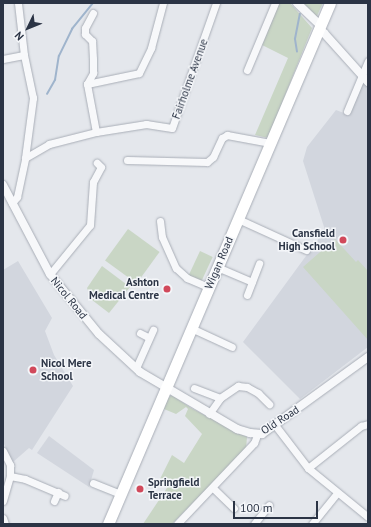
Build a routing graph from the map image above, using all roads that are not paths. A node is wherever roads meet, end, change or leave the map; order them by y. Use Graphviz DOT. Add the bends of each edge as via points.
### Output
graph roads {
  1 [pos="18,3"];
  2 [pos="162,3"];
  3 [pos="216,3"];
  4 [pos="275,3"];
  5 [pos="297,3"];
  6 [pos="330,3"];
  7 [pos="93,17"];
  8 [pos="319,28"];
  9 [pos="24,56"];
  10 [pos="3,59"];
  11 [pos="368,61"];
  12 [pos="247,70"];
  13 [pos="362,75"];
  14 [pos="368,82"];
  15 [pos="87,84"];
  16 [pos="347,111"];
  17 [pos="96,132"];
  18 [pos="270,143"];
  19 [pos="26,158"];
  20 [pos="127,160"];
  21 [pos="97,163"];
  22 [pos="3,185"];
  23 [pos="12,203"];
  24 [pos="238,219"];
  25 [pos="160,221"];
  26 [pos="306,250"];
  27 [pos="259,263"];
  28 [pos="217,267"];
  29 [pos="50,274"];
  30 [pos="252,282"];
  31 [pos="208,287"];
  32 [pos="247,295"];
  33 [pos="191,328"];
  34 [pos="153,330"];
  35 [pos="140,333"];
  36 [pos="148,338"];
  37 [pos="232,347"];
  38 [pos="368,357"];
  39 [pos="136,368"];
  40 [pos="166,386"];
  41 [pos="194,388"];
  42 [pos="220,398"];
  43 [pos="269,404"];
  44 [pos="209,414"];
  45 [pos="368,424"];
  46 [pos="275,425"];
  47 [pos="257,435"];
  48 [pos="3,451"];
  49 [pos="308,468"];
  50 [pos="10,476"];
  51 [pos="93,483"];
  52 [pos="213,488"];
  53 [pos="58,492"];
  54 [pos="337,493"];
  55 [pos="120,494"];
  56 [pos="65,496"];
  57 [pos="3,501"];
  58 [pos="54,501"];
  59 [pos="269,505"];
  60 [pos="234,508"];
  61 [pos="367,513"];
  62 [pos="108,524"];
  63 [pos="177,524"];
  64 [pos="254,524"];
  65 [pos="312,524"];
  1 -- 9 [label="street"];
  2 -- 15 [label="street" via="149,53 139,73"];
  3 -- 17 [label="street, Fairholme Avenue" via="174,126 169,128 146,124"];
  4 -- 12 [label="street"];
  5 -- 8 [label="street"];
  6 -- 8 [label="main road, Wigan Road"];
  7 -- 15 [label="street" via="85,34 92,41 93,59 93,73"];
  8 -- 13 [label="street"];
  8 -- 18 [label="main road, Wigan Road"];
  9 -- 10 [label="street"];
  9 -- 19 [label="street" via="33,98"];
  11 -- 13 [label="street"];
  13 -- 14 [label="street"];
  13 -- 16 [label="street"];
  15 -- 17 [label="street"];
  17 -- 19 [label="street, Fairholme Avenue" via="49,144"];
  18 -- 20 [label="street" via="227,135 222,138 214,157 208,162"];
  18 -- 24 [label="main road, Wigan Road"];
  19 -- 23 [label="street" via="17,197"];
  21 -- 29 [label="street" via="100,166 93,182 90,225"];
  22 -- 23 [label="street, Nicol Road"];
  23 -- 29 [label="street, Nicol Road"];
  24 -- 26 [label="street"];
  24 -- 28 [label="main road, Wigan Road"];
  25 -- 31 [label="street" via="162,237 176,268 187,278"];
  27 -- 30 [label="street"];
  28 -- 30 [label="street"];
  28 -- 31 [label="main road, Wigan Road"];
  29 -- 39 [label="street, Nicol Road" via="99,334"];
  30 -- 32 [label="street"];
  31 -- 33 [label="main road, Wigan Road"];
  33 -- 37 [label="street"];
  33 -- 40 [label="main road, Wigan Road"];
  34 -- 36 [label="street"];
  35 -- 36 [label="street"];
  36 -- 39 [label="street"];
  38 -- 46 [label="street, Old Road"];
  39 -- 40 [label="street, Nicol Road"];
  40 -- 44 [label="street, Old Road"];
  40 -- 55 [label="main road, Wigan Road"];
  41 -- 42 [label="street"];
  42 -- 43 [label="street" via="238,386 247,387"];
  42 -- 44 [label="street"];
  44 -- 47 [label="street, Old Road" via="237,429"];
  45 -- 49 [label="street" via="361,426"];
  46 -- 47 [label="street, Old Road"];
  46 -- 49 [label="street"];
  47 -- 52 [label="street" via="254,443"];
  48 -- 50 [label="street" via="10,464"];
  49 -- 54 [label="street"];
  50 -- 53 [label="street"];
  50 -- 57 [label="street"];
  51 -- 55 [label="street"];
  52 -- 60 [label="street"];
  52 -- 63 [label="street"];
  53 -- 56 [label="street"];
  53 -- 58 [label="street"];
  54 -- 61 [label="street"];
  54 -- 65 [label="street"];
  55 -- 62 [label="main road, Wigan Road"];
  59 -- 64 [label="street"];
}
